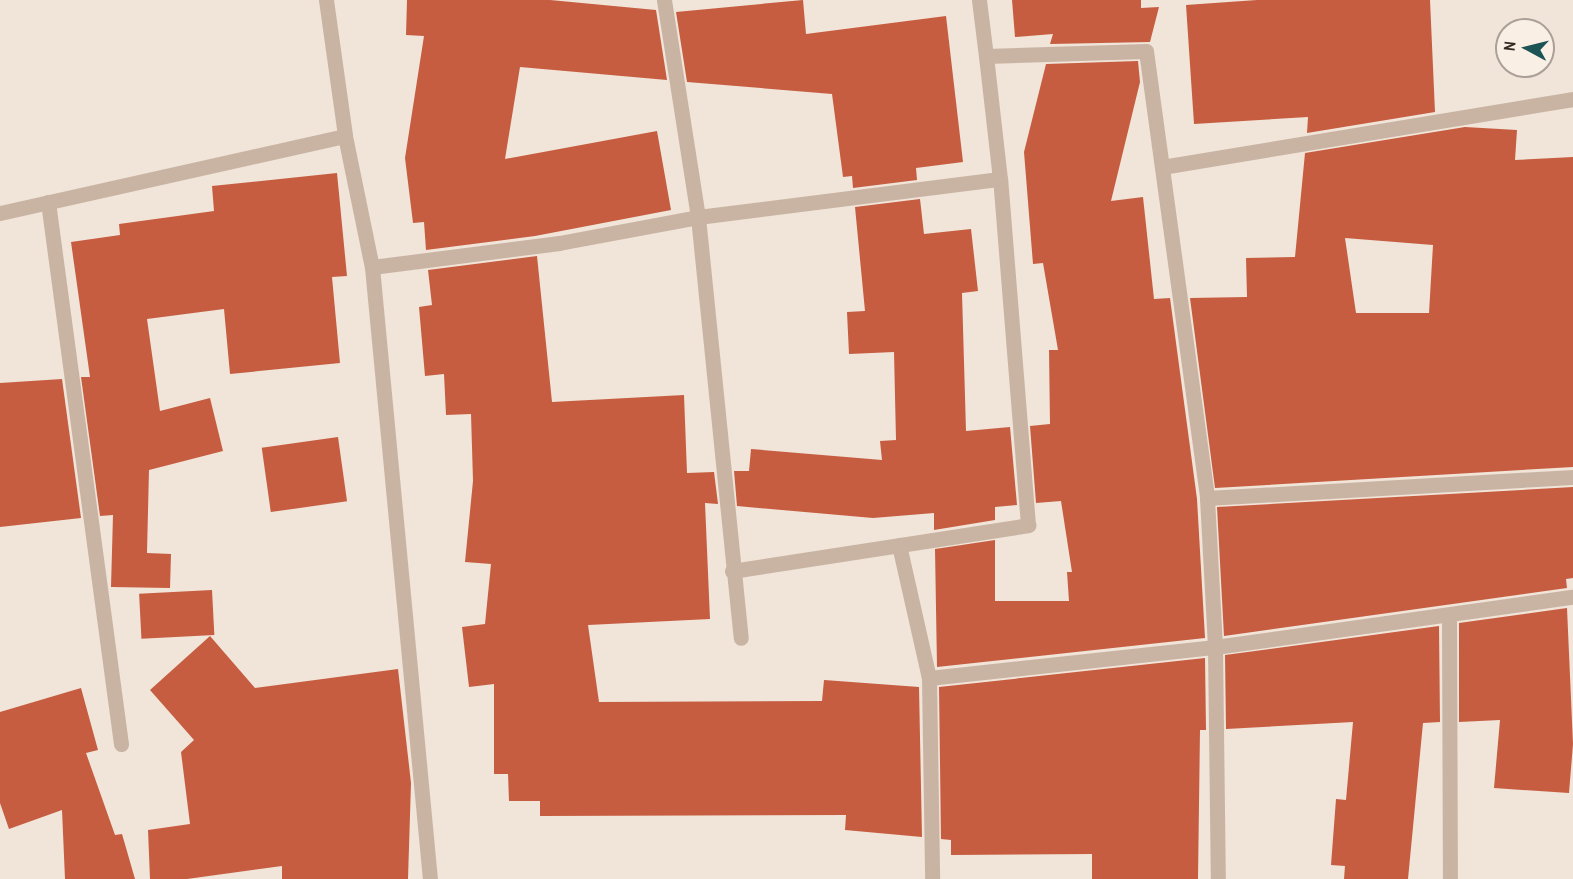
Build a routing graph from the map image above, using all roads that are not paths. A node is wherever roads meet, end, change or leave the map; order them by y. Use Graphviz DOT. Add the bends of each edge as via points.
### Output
graph roads {
  1 [pos="326,0"];
  2 [pos="664,0"];
  3 [pos="979,0"];
  4 [pos="986,56"];
  5 [pos="1573,99"];
  6 [pos="345,136"];
  7 [pos="1162,166"];
  8 [pos="1000,179"];
  9 [pos="48,202"];
  10 [pos="0,213"];
  11 [pos="698,217"];
  12 [pos="372,267"];
  13 [pos="1573,477"];
  14 [pos="1207,498"];
  15 [pos="899,544"];
  16 [pos="732,570"];
  17 [pos="1573,597"];
  18 [pos="1449,616"];
  19 [pos="741,638"];
  20 [pos="1215,647"];
  21 [pos="929,678"];
  22 [pos="121,744"];
  23 [pos="430,879"];
  24 [pos="932,879"];
  25 [pos="1218,879"];
  26 [pos="1450,879"];
  1 -- 6 [label="street"];
  2 -- 11 [label="street"];
  3 -- 4 [label="street"];
  4 -- 7 [label="street" via="1146,51"];
  4 -- 8 [label="street"];
  5 -- 7 [label="street"];
  6 -- 9 [label="street"];
  6 -- 12 [label="street"];
  7 -- 14 [label="street"];
  8 -- 11 [label="street"];
  8 -- 15 [label="street" via="1028,525"];
  9 -- 10 [label="street"];
  9 -- 22 [label="street"];
  11 -- 12 [label="street" via="559,243"];
  11 -- 16 [label="street"];
  12 -- 23 [label="street"];
  13 -- 14 [label="street"];
  14 -- 20 [label="street"];
  15 -- 16 [label="street"];
  15 -- 21 [label="street"];
  16 -- 19 [label="street"];
  17 -- 18 [label="street"];
  18 -- 20 [label="street"];
  18 -- 26 [label="street"];
  20 -- 21 [label="street"];
  20 -- 25 [label="street"];
  21 -- 24 [label="street"];
}
